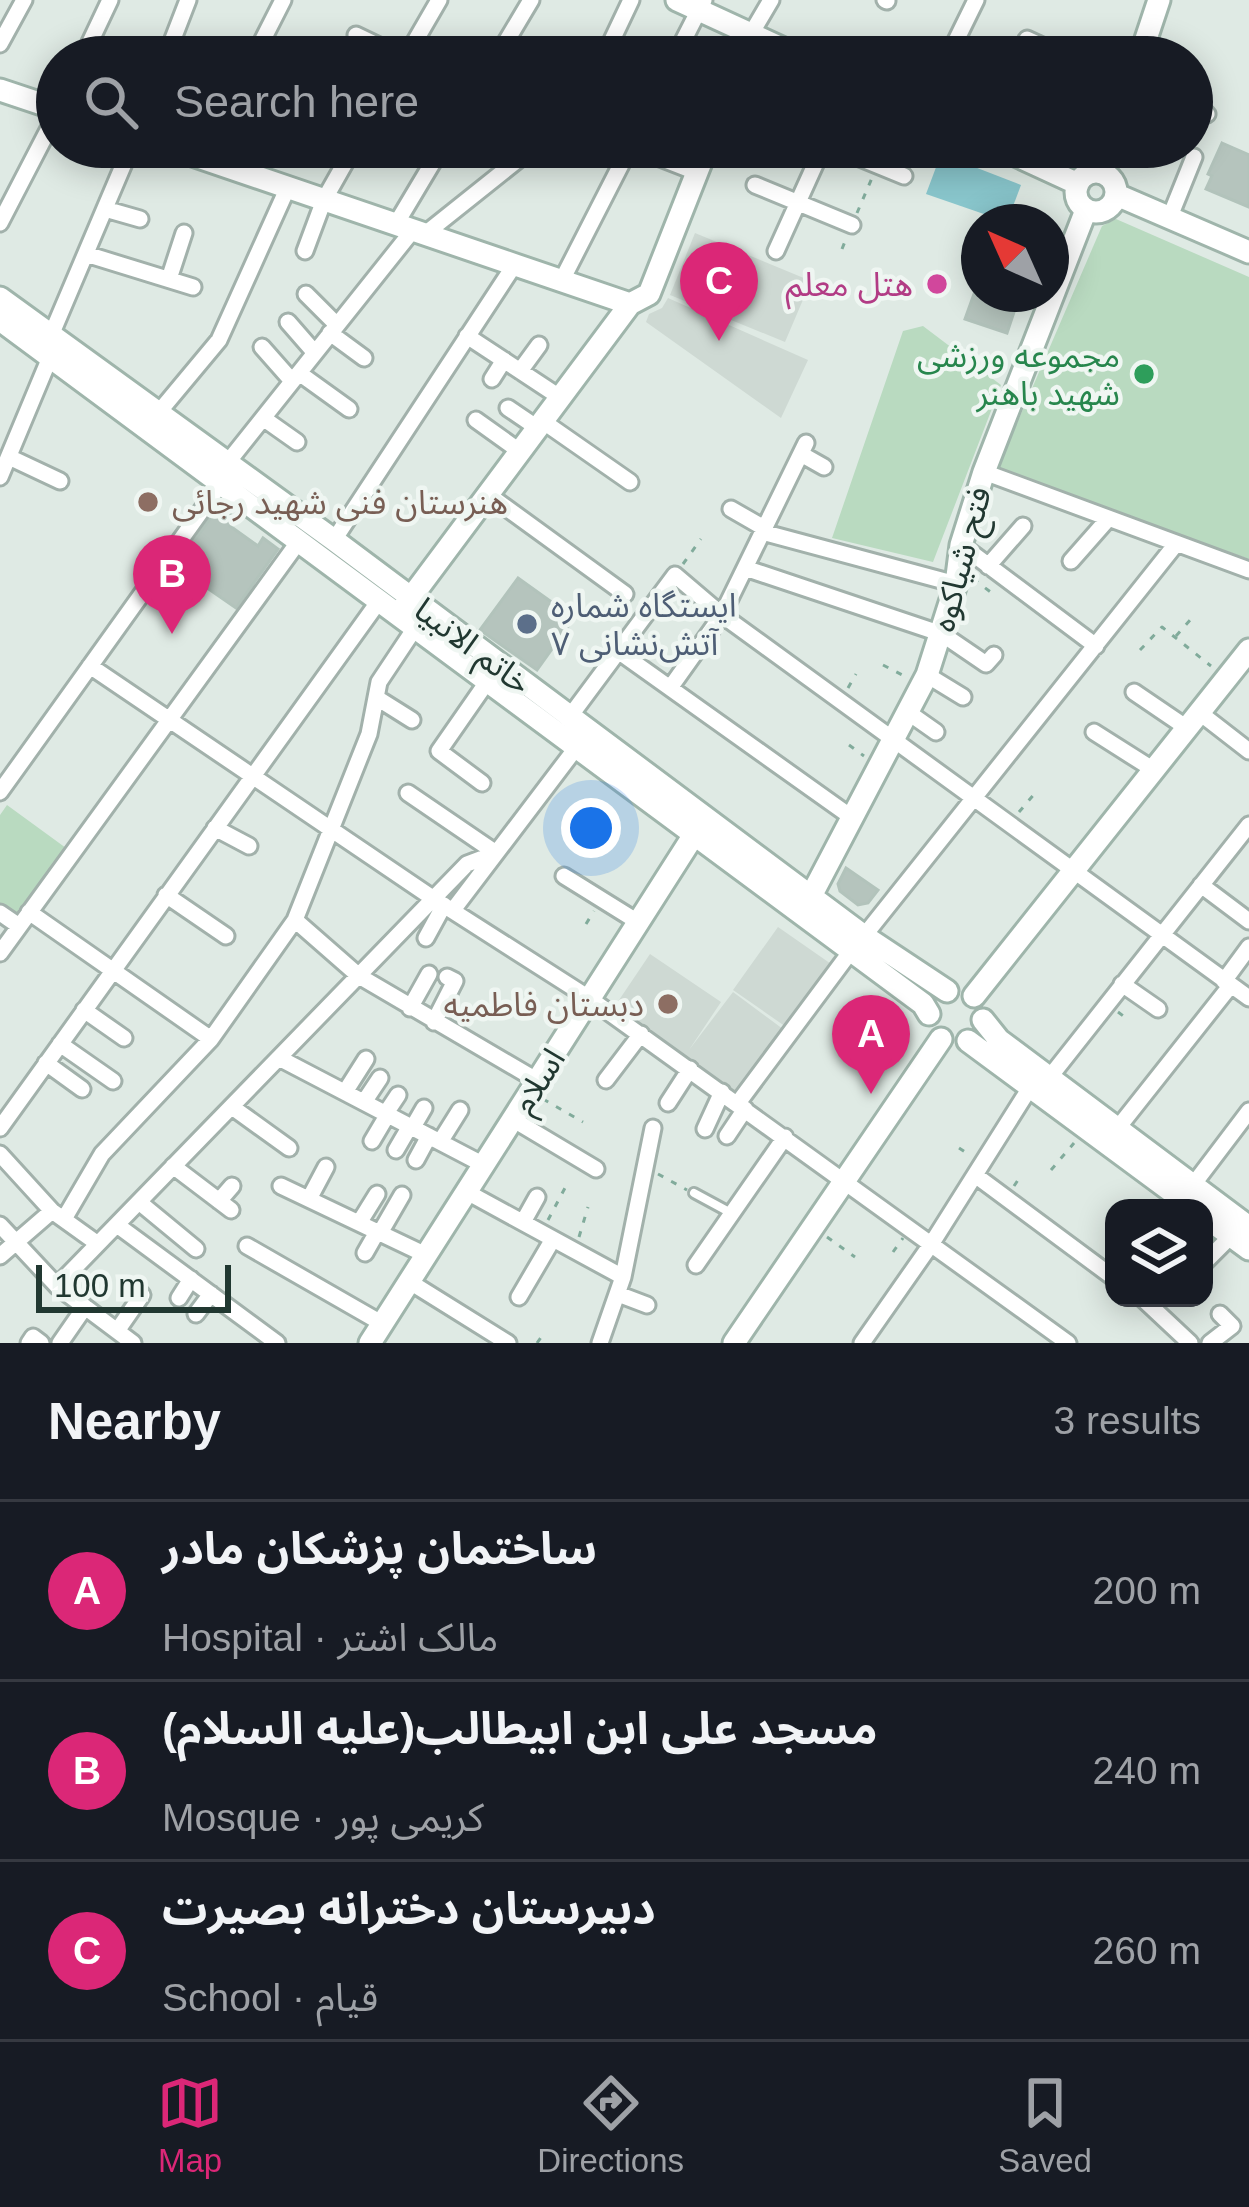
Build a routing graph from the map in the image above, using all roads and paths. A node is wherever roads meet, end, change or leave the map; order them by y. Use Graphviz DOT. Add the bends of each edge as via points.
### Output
graph roads {
  1 [pos="24,0"];
  2 [pos="110,0"];
  3 [pos="188,0"];
  4 [pos="283,0"];
  5 [pos="439,0"];
  6 [pos="531,0"];
  7 [pos="631,0"];
  8 [pos="677,0"];
  9 [pos="771,0"];
  10 [pos="976,0"];
  11 [pos="1154,2"];
  12 [pos="702,5"];
  13 [pos="356,34"];
  14 [pos="751,34"];
  15 [pos="93,36"];
  16 [pos="174,36"];
  17 [pos="266,36"];
  18 [pos="360,36"];
  19 [pos="417,36"];
  20 [pos="510,36"];
  21 [pos="614,36"];
  22 [pos="686,36"];
  23 [pos="755,36"];
  24 [pos="958,36"];
  25 [pos="1145,36"];
  26 [pos="0,44"];
  27 [pos="0,90"];
  28 [pos="36,103"];
  29 [pos="36,152"];
  30 [pos="122,168"];
  31 [pos="241,168"];
  32 [pos="342,168"];
  33 [pos="434,168"];
  34 [pos="502,168"];
  35 [pos="619,168"];
  36 [pos="686,168"];
  37 [pos="698,168"];
  38 [pos="814,168"];
  39 [pos="876,168"];
  40 [pos="884,168"];
  41 [pos="1043,168"];
  42 [pos="1103,168"];
  43 [pos="1189,168"];
  44 [pos="697,172"];
  45 [pos="1102,172"];
  46 [pos="904,176"];
  47 [pos="1078,184"];
  48 [pos="755,185"];
  49 [pos="288,188"];
  50 [pos="1117,195"];
  51 [pos="324,200"];
  52 [pos="798,203"];
  53 [pos="105,209"];
  54 [pos="1086,210"];
  55 [pos="1169,218"];
  56 [pos="140,219"];
  57 [pos="0,223"];
  58 [pos="852,226"];
  59 [pos="411,229"];
  60 [pos="184,233"];
  61 [pos="305,251"];
  62 [pos="776,251"];
  63 [pos="1249,252"];
  64 [pos="86,254"];
  65 [pos="515,264"];
  66 [pos="169,279"];
  67 [pos="562,280"];
  68 [pos="193,286"];
  69 [pos="307,294"];
  70 [pos="0,298"];
  71 [pos="630,304"];
  72 [pos="0,320"];
  73 [pos="288,322"];
  74 [pos="334,329"];
  75 [pos="467,336"];
  76 [pos="52,344"];
  77 [pos="539,345"];
  78 [pos="262,347"];
  79 [pos="315,352"];
  80 [pos="364,358"];
  81 [pos="504,360"];
  82 [pos="520,370"];
  83 [pos="296,377"];
  84 [pos="492,379"];
  85 [pos="558,397"];
  86 [pos="508,407"];
  87 [pos="349,409"];
  88 [pos="159,412"];
  89 [pos="263,418"];
  90 [pos="476,420"];
  91 [pos="538,423"];
  92 [pos="297,442"];
  93 [pos="518,450"];
  94 [pos="9,457"];
  95 [pos="824,467"];
  96 [pos="225,472"];
  97 [pos="984,472"];
  98 [pos="0,477"];
  99 [pos="60,481"];
  100 [pos="630,482"];
  101 [pos="486,493"];
  102 [pos="731,509"];
  103 [pos="1108,519"];
  104 [pos="1023,526"];
  105 [pos="763,530"];
  106 [pos="701,539"];
  107 [pos="334,540"];
  108 [pos="299,541"];
  109 [pos="1176,544"];
  110 [pos="1071,561"];
  111 [pos="958,565"];
  112 [pos="988,566"];
  113 [pos="745,568"];
  114 [pos="1249,570"];
  115 [pos="675,575"];
  116 [pos="626,594"];
  117 [pos="996,596"];
  118 [pos="380,601"];
  119 [pos="408,614"];
  120 [pos="722,615"];
  121 [pos="1191,619"];
  122 [pos="942,634"];
  123 [pos="1175,637"];
  124 [pos="1096,646"];
  125 [pos="1140,650"];
  126 [pos="1249,650"];
  127 [pos="619,651"];
  128 [pos="994,655"];
  129 [pos="883,665"];
  130 [pos="90,666"];
  131 [pos="856,674"];
  132 [pos="1227,678"];
  133 [pos="924,680"];
  134 [pos="487,682"];
  135 [pos="670,688"];
  136 [pos="1134,692"];
  137 [pos="963,697"];
  138 [pos="377,698"];
  139 [pos="841,700"];
  140 [pos="909,712"];
  141 [pos="568,718"];
  142 [pos="169,720"];
  143 [pos="412,720"];
  144 [pos="1194,720"];
  145 [pos="936,732"];
  146 [pos="1094,733"];
  147 [pos="895,740"];
  148 [pos="576,748"];
  149 [pos="1249,751"];
  150 [pos="1154,770"];
  151 [pos="252,776"];
  152 [pos="482,783"];
  153 [pos="0,792"];
  154 [pos="1036,792"];
  155 [pos="408,793"];
  156 [pos="976,797"];
  157 [pos="854,819"];
  158 [pos="1011,823"];
  159 [pos="1249,825"];
  160 [pos="330,826"];
  161 [pos="699,827"];
  162 [pos="215,828"];
  163 [pos="249,846"];
  164 [pos="496,853"];
  165 [pos="1075,870"];
  166 [pos="564,876"];
  167 [pos="1202,885"];
  168 [pos="166,895"];
  169 [pos="811,896"];
  170 [pos="444,905"];
  171 [pos="0,913"];
  172 [pos="24,919"];
  173 [pos="295,920"];
  174 [pos="1249,921"];
  175 [pos="638,922"];
  176 [pos="1160,935"];
  177 [pos="226,936"];
  178 [pos="426,938"];
  179 [pos="858,944"];
  180 [pos="1249,947"];
  181 [pos="0,953"];
  182 [pos="111,970"];
  183 [pos="429,974"];
  184 [pos="359,976"];
  185 [pos="447,977"];
  186 [pos="1227,983"];
  187 [pos="1122,984"];
  188 [pos="947,992"];
  189 [pos="974,996"];
  190 [pos="590,998"];
  191 [pos="1249,998"];
  192 [pos="410,1008"];
  193 [pos="1158,1009"];
  194 [pos="84,1010"];
  195 [pos="929,1014"];
  196 [pos="983,1020"];
  197 [pos="434,1022"];
  198 [pos="641,1034"];
  199 [pos="124,1038"];
  200 [pos="941,1039"];
  201 [pos="211,1040"];
  202 [pos="968,1041"];
  203 [pos="60,1044"];
  204 [pos="279,1058"];
  205 [pos="366,1060"];
  206 [pos="46,1063"];
  207 [pos="690,1070"];
  208 [pos="380,1078"];
  209 [pos="606,1080"];
  210 [pos="113,1081"];
  211 [pos="1040,1082"];
  212 [pos="534,1087"];
  213 [pos="82,1089"];
  214 [pos="345,1092"];
  215 [pos="722,1092"];
  216 [pos="398,1095"];
  217 [pos="364,1102"];
  218 [pos="668,1103"];
  219 [pos="741,1106"];
  220 [pos="232,1107"];
  221 [pos="424,1108"];
  222 [pos="460,1110"];
  223 [pos="1249,1111"];
  224 [pos="387,1114"];
  225 [pos="514,1120"];
  226 [pos="584,1121"];
  227 [pos="411,1126"];
  228 [pos="1087,1127"];
  229 [pos="0,1128"];
  230 [pos="652,1128"];
  231 [pos="705,1129"];
  232 [pos="1117,1129"];
  233 [pos="727,1136"];
  234 [pos="785,1137"];
  235 [pos="435,1139"];
  236 [pos="372,1141"];
  237 [pos="289,1148"];
  238 [pos="396,1150"];
  239 [pos="0,1154"];
  240 [pos="416,1160"];
  241 [pos="484,1165"];
  242 [pos="173,1166"];
  243 [pos="644,1167"];
  244 [pos="326,1168"];
  245 [pos="596,1169"];
  246 [pos="1051,1170"];
  247 [pos="975,1175"];
  248 [pos="845,1180"];
  249 [pos="232,1186"];
  250 [pos="281,1186"];
  251 [pos="566,1186"];
  252 [pos="467,1192"];
  253 [pos="694,1193"];
  254 [pos="377,1194"];
  255 [pos="402,1195"];
  256 [pos="537,1197"];
  257 [pos="1193,1197"];
  258 [pos="309,1199"];
  259 [pos="139,1202"];
  260 [pos="588,1207"];
  261 [pos="732,1214"];
  262 [pos="58,1215"];
  263 [pos="1213,1221"];
  264 [pos="523,1222"];
  265 [pos="359,1223"];
  266 [pos="117,1225"];
  267 [pos="0,1226"];
  268 [pos="813,1228"];
  269 [pos="378,1232"];
  270 [pos="547,1235"];
  271 [pos="1243,1238"];
  272 [pos="14,1243"];
  273 [pos="932,1243"];
  274 [pos="98,1244"];
  275 [pos="247,1246"];
  276 [pos="196,1249"];
  277 [pos="574,1250"];
  278 [pos="365,1253"];
  279 [pos="427,1255"];
  280 [pos="0,1256"];
  281 [pos="855,1256"];
  282 [pos="1213,1257"];
  283 [pos="696,1265"];
  284 [pos="1105,1270"];
  285 [pos="191,1279"];
  286 [pos="410,1282"];
  287 [pos="57,1286"];
  288 [pos="620,1286"];
  289 [pos="136,1289"];
  290 [pos="211,1294"];
  291 [pos="519,1297"];
  292 [pos="178,1298"];
  293 [pos="646,1304"];
  294 [pos="85,1307"];
  295 [pos="1164,1307"];
  296 [pos="196,1314"];
  297 [pos="1220,1314"];
  298 [pos="377,1333"];
  299 [pos="542,1336"];
  300 [pos="126,1339"];
  301 [pos="268,1340"];
  302 [pos="29,1343"];
  303 [pos="40,1343"];
  304 [pos="60,1343"];
  305 [pos="508,1343"];
  306 [pos="537,1343"];
  307 [pos="600,1343"];
  308 [pos="734,1343"];
  309 [pos="862,1343"];
  310 [pos="1068,1343"];
  311 [pos="1190,1343"];
  312 [pos="1210,1343"];
  1 -- 26 [label="street"];
  2 -- 15 [label="street"];
  3 -- 16 [label="street"];
  4 -- 17 [label="street"];
  5 -- 19 [label="street"];
  6 -- 20 [label="street"];
  7 -- 21 [label="street"];
  8 -- 12 [label="street"];
  9 -- 14 [label="street"];
  10 -- 24 [label="street"];
  11 -- 25 [label="street"];
  12 -- 14 [label="street"];
  12 -- 22 [label="street"];
  13 -- 18 [label="street"];
  14 -- 23 [label="street"];
  27 -- 28 [label="street"];
  29 -- 57 [label="street"];
  30 -- 53 [label="street"];
  31 -- 49 [label="street"];
  32 -- 51 [label="street"];
  33 -- 59 [label="street"];
  34 -- 59 [label="street"];
  35 -- 67 [label="street"];
  36 -- 44 [label="street"];
  37 -- 44 [label="street"];
  38 -- 52 [label="street"];
  39 -- 58 [label="path"];
  40 -- 46 [label="street"];
  41 -- 47 [label="street"];
  42 -- 45 [label="street"];
  43 -- 55 [label="street"];
  44 -- 71 [label="street" via="649,294"];
  45 -- 47 [label="street"];
  45 -- 50 [label="street"];
  47 -- 54 [label="street"];
  48 -- 52 [label="street"];
  49 -- 51 [label="street"];
  49 -- 88 [label="street" via="219,340"];
  50 -- 54 [label="street" via="1105,211"];
  50 -- 55 [label="street"];
  51 -- 59 [label="street"];
  51 -- 61 [label="street"];
  52 -- 58 [label="street"];
  52 -- 62 [label="street"];
  53 -- 56 [label="street"];
  53 -- 64 [label="street"];
  54 -- 97 [label="street, فتح شیاکوه"];
  55 -- 63 [label="street"];
  59 -- 65 [label="street"];
  59 -- 74 [label="street"];
  60 -- 66 [label="street"];
  64 -- 66 [label="street"];
  64 -- 76 [label="street"];
  65 -- 67 [label="street"];
  65 -- 75 [label="street"];
  66 -- 68 [label="street"];
  67 -- 71 [label="street"];
  69 -- 74 [label="street"];
  70 -- 76 [label="street, خاتم الانبیا"];
  71 -- 85 [label="street"];
  72 -- 76 [label="street, خاتم الانبیا"];
  73 -- 79 [label="street"];
  74 -- 79 [label="street"];
  74 -- 80 [label="street"];
  75 -- 81 [label="street"];
  75 -- 107 [label="street"];
  76 -- 88 [label="street, خاتم الانبیا"];
  76 -- 94 [label="street"];
  76 -- 96 [label="street, خاتم الانبیا"];
  77 -- 82 [label="street"];
  78 -- 83 [label="street"];
  79 -- 83 [label="street"];
  81 -- 82 [label="street"];
  81 -- 84 [label="street"];
  82 -- 85 [label="street"];
  83 -- 87 [label="street"];
  83 -- 89 [label="street"];
  85 -- 91 [label="street"];
  86 -- 91 [label="street"];
  88 -- 96 [label="street, خاتم الانبیا"];
  89 -- 92 [label="street"];
  89 -- 96 [label="street"];
  90 -- 93 [label="street"];
  91 -- 93 [label="street"];
  91 -- 100 [label="street"];
  93 -- 101 [label="street"];
  94 -- 98 [label="street"];
  94 -- 99 [label="street"];
  95 -- 105 [label="street" via="803,448"];
  96 -- 107 [label="street, خاتم الانبیا"];
  96 -- 108 [label="street, خاتم الانبیا"];
  96 -- 130 [label="street"];
  97 -- 103 [label="street"];
  97 -- 111 [label="street, فتح شیاکوه"];
  101 -- 116 [label="street"];
  101 -- 119 [label="street"];
  102 -- 105 [label="street"];
  103 -- 109 [label="street"];
  103 -- 110 [label="street"];
  104 -- 112 [label="street"];
  105 -- 111 [label="street"];
  105 -- 113 [label="street"];
  106 -- 115 [label="path"];
  107 -- 119 [label="street, خاتم الانبیا"];
  108 -- 118 [label="street, خاتم الانبیا"];
  108 -- 142 [label="street"];
  109 -- 114 [label="street"];
  109 -- 124 [label="street"];
  111 -- 112 [label="street"];
  111 -- 117 [label="path"];
  111 -- 122 [label="street, فتح شیاکوه"];
  112 -- 124 [label="street"];
  113 -- 120 [label="street"];
  113 -- 122 [label="street"];
  115 -- 120 [label="street"];
  115 -- 127 [label="street"];
  118 -- 119 [label="street, خاتم الانبیا"];
  118 -- 151 [label="street"];
  119 -- 134 [label="street, خاتم الانبیا"];
  119 -- 138 [label="street"];
  119 -- 141 [label="street, خاتم الانبیا"];
  120 -- 135 [label="street"];
  120 -- 139 [label="street"];
  121 -- 123 [label="path"];
  122 -- 128 [label="street" via="986,664"];
  122 -- 133 [label="street, فتح شیاکوه"];
  123 -- 125 [label="path" via="1162,627"];
  123 -- 132 [label="path"];
  124 -- 156 [label="street"];
  126 -- 132 [label="street"];
  127 -- 135 [label="street"];
  127 -- 141 [label="street"];
  129 -- 133 [label="path"];
  130 -- 142 [label="street"];
  130 -- 153 [label="street"];
  131 -- 139 [label="path"];
  132 -- 144 [label="street"];
  133 -- 137 [label="street"];
  133 -- 140 [label="street, فتح شیاکوه"];
  134 -- 148 [label="street, خاتم الانبیا"];
  134 -- 152 [label="street" via="439,751"];
  135 -- 157 [label="street"];
  136 -- 144 [label="street"];
  138 -- 143 [label="street"];
  138 -- 160 [label="street"];
  139 -- 147 [label="street"];
  140 -- 145 [label="street"];
  140 -- 147 [label="street, فتح شیاکوه"];
  141 -- 161 [label="street, خاتم الانبیا"];
  142 -- 151 [label="street"];
  142 -- 172 [label="street"];
  144 -- 149 [label="street"];
  144 -- 150 [label="street"];
  146 -- 150 [label="street"];
  147 -- 156 [label="street"];
  147 -- 157 [label="street, فتح شیاکوه"];
  148 -- 161 [label="street, خاتم الانبیا"];
  148 -- 164 [label="street"];
  150 -- 165 [label="street"];
  151 -- 160 [label="street"];
  151 -- 162 [label="street"];
  154 -- 158 [label="path"];
  155 -- 164 [label="street"];
  156 -- 158 [label="street"];
  156 -- 179 [label="street"];
  157 -- 169 [label="street, فتح شیاکوه"];
  158 -- 165 [label="street"];
  159 -- 167 [label="street"];
  160 -- 170 [label="street"];
  160 -- 173 [label="street"];
  161 -- 169 [label="street, خاتم الانبیا"];
  161 -- 175 [label="street, اسلام"];
  161 -- 179 [label="street, خاتم الانبیا"];
  162 -- 163 [label="street"];
  162 -- 168 [label="street"];
  164 -- 170 [label="street"];
  165 -- 176 [label="street"];
  165 -- 189 [label="street"];
  166 -- 175 [label="street"];
  167 -- 174 [label="street"];
  167 -- 176 [label="street"];
  168 -- 177 [label="street"];
  168 -- 182 [label="street"];
  169 -- 179 [label="street, خاتم الانبیا"];
  170 -- 178 [label="street"];
  170 -- 184 [label="street"];
  170 -- 190 [label="street"];
  171 -- 172 [label="street"];
  172 -- 181 [label="street"];
  172 -- 182 [label="street"];
  173 -- 184 [label="street"];
  173 -- 201 [label="street"];
  175 -- 190 [label="street, اسلام"];
  176 -- 186 [label="street"];
  176 -- 187 [label="street"];
  179 -- 188 [label="street, خاتم الانبیا"];
  179 -- 195 [label="street, خاتم الانبیا"];
  179 -- 219 [label="street"];
  180 -- 186 [label="street"];
  182 -- 194 [label="street"];
  182 -- 201 [label="street"];
  183 -- 192 [label="street"];
  184 -- 192 [label="street"];
  184 -- 204 [label="street"];
  185 -- 197 [label="street" via="455,981"];
  186 -- 191 [label="street"];
  186 -- 232 [label="street"];
  187 -- 193 [label="street"];
  187 -- 211 [label="street"];
  188 -- 189 [label="street"];
  188 -- 195 [label="street"];
  189 -- 196 [label="street"];
  190 -- 198 [label="street"];
  190 -- 212 [label="street, اسلام"];
  192 -- 197 [label="street"];
  194 -- 199 [label="street"];
  194 -- 203 [label="street"];
  195 -- 200 [label="street"];
  196 -- 202 [label="street"];
  196 -- 211 [label="street"];
  197 -- 212 [label="street"];
  198 -- 207 [label="street"];
  198 -- 209 [label="street"];
  200 -- 202 [label="street"];
  200 -- 248 [label="street"];
  201 -- 262 [label="street" via="102,1154"];
  202 -- 211 [label="street"];
  203 -- 206 [label="street"];
  203 -- 210 [label="street"];
  204 -- 214 [label="street"];
  204 -- 220 [label="street"];
  205 -- 214 [label="street"];
  206 -- 213 [label="street"];
  206 -- 229 [label="street"];
  207 -- 215 [label="street"];
  207 -- 218 [label="street"];
  208 -- 217 [label="street"];
  211 -- 228 [label="street"];
  211 -- 232 [label="street"];
  211 -- 247 [label="street"];
  212 -- 225 [label="street, اسلام"];
  212 -- 226 [label="path"];
  214 -- 217 [label="street"];
  215 -- 219 [label="street"];
  215 -- 231 [label="street"];
  216 -- 224 [label="street"];
  217 -- 224 [label="street"];
  219 -- 233 [label="street"];
  219 -- 234 [label="street"];
  220 -- 237 [label="street"];
  220 -- 242 [label="street"];
  221 -- 227 [label="street"];
  222 -- 235 [label="street"];
  223 -- 257 [label="street"];
  224 -- 227 [label="street"];
  224 -- 236 [label="street"];
  225 -- 241 [label="street, اسلام"];
  225 -- 245 [label="street"];
  227 -- 235 [label="street"];
  227 -- 238 [label="street"];
  228 -- 246 [label="path"];
  228 -- 257 [label="street"];
  230 -- 243 [label="street"];
  232 -- 257 [label="street"];
  234 -- 248 [label="street"];
  234 -- 261 [label="street"];
  235 -- 240 [label="street"];
  235 -- 241 [label="street"];
  239 -- 262 [label="street"];
  241 -- 252 [label="street, اسلام"];
  242 -- 249 [label="street" via="225,1206"];
  242 -- 259 [label="street"];
  243 -- 253 [label="path"];
  243 -- 288 [label="street"];
  244 -- 258 [label="street"];
  247 -- 273 [label="street"];
  247 -- 284 [label="street"];
  248 -- 268 [label="street"];
  248 -- 273 [label="street"];
  250 -- 258 [label="street"];
  251 -- 270 [label="path"];
  252 -- 264 [label="street"];
  252 -- 279 [label="street, اسلام"];
  253 -- 261 [label="lane"];
  254 -- 265 [label="street"];
  255 -- 269 [label="street"];
  256 -- 264 [label="street"];
  257 -- 271 [label="street"];
  258 -- 265 [label="street"];
  259 -- 266 [label="street"];
  259 -- 276 [label="street"];
  260 -- 277 [label="path"];
  261 -- 283 [label="street"];
  262 -- 272 [label="street"];
  262 -- 274 [label="street"];
  263 -- 271 [label="street"];
  264 -- 270 [label="street"];
  265 -- 269 [label="street"];
  266 -- 274 [label="street"];
  266 -- 285 [label="street"];
  267 -- 272 [label="street"];
  268 -- 281 [label="path"];
  268 -- 308 [label="street"];
  269 -- 278 [label="street"];
  269 -- 279 [label="street"];
  270 -- 277 [label="street"];
  270 -- 291 [label="street" via="539,1275"];
  271 -- 282 [label="street"];
  272 -- 280 [label="street"];
  272 -- 287 [label="street"];
  273 -- 309 [label="street"];
  273 -- 310 [label="street"];
  274 -- 287 [label="street"];
  275 -- 298 [label="street"];
  277 -- 288 [label="street"];
  279 -- 286 [label="street, اسلام"];
  285 -- 290 [label="street"];
  285 -- 292 [label="street"];
  286 -- 298 [label="street, اسلام"];
  286 -- 305 [label="street"];
  287 -- 294 [label="street"];
  288 -- 293 [label="street"];
  288 -- 307 [label="street"];
  289 -- 300 [label="street" via="142,1295"];
  290 -- 296 [label="street"];
  290 -- 301 [label="street"];
  294 -- 300 [label="street"];
  294 -- 304 [label="street"];
  295 -- 311 [label="street"];
  297 -- 312 [label="street" via="1232,1326"];
  299 -- 306 [label="path"];
  302 -- 303 [label="street"];
}
